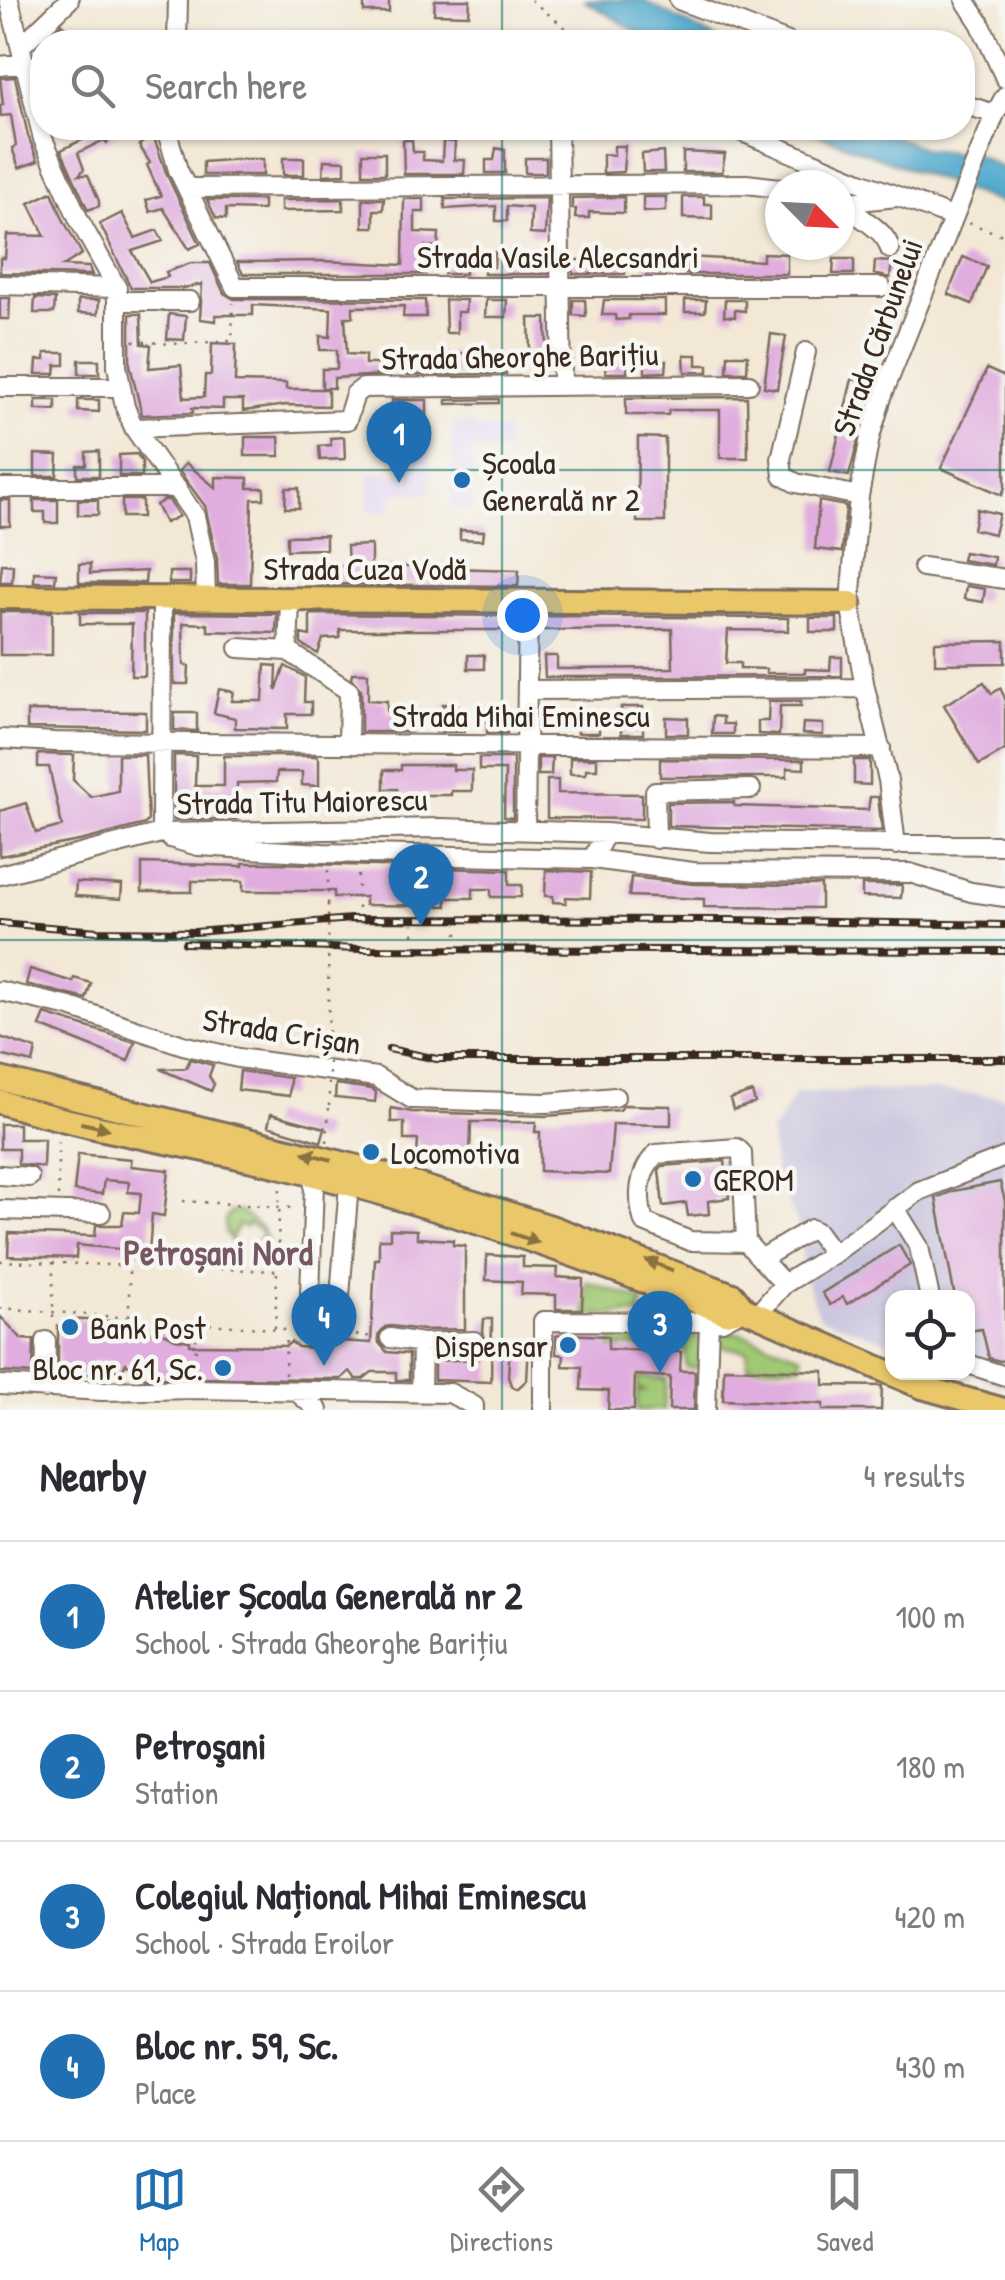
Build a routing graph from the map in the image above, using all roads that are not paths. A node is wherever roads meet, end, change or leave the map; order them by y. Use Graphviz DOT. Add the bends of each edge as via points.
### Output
graph roads {
  1 [pos="9,0"];
  2 [pos="69,0"];
  3 [pos="178,0"];
  4 [pos="679,0"];
  5 [pos="965,0"];
  6 [pos="727,8"];
  7 [pos="44,30"];
  8 [pos="177,30"];
  9 [pos="766,30"];
  10 [pos="30,47"];
  11 [pos="24,54"];
  12 [pos="0,66"];
  13 [pos="1005,78"];
  14 [pos="30,81"];
  15 [pos="1005,96"];
  16 [pos="975,111"];
  17 [pos="992,120"];
  18 [pos="43,140"];
  19 [pos="169,140"];
  20 [pos="558,140"];
  21 [pos="762,140"];
  22 [pos="558,185"];
  23 [pos="765,186"];
  24 [pos="187,188"];
  25 [pos="898,197"];
  26 [pos="855,203"];
  27 [pos="955,210"];
  28 [pos="855,215"];
  29 [pos="890,250"];
  30 [pos="0,285"];
  31 [pos="560,285"];
  32 [pos="881,287"];
  33 [pos="118,295"];
  34 [pos="190,300"];
  35 [pos="806,352"];
  36 [pos="748,384"];
  37 [pos="562,385"];
  38 [pos="0,387"];
  39 [pos="120,387"];
  40 [pos="134,428"];
  41 [pos="0,488"];
  42 [pos="178,488"];
  43 [pos="859,496"];
  44 [pos="923,567"];
  45 [pos="1005,580"];
  46 [pos="0,597"];
  47 [pos="162,599"];
  48 [pos="206,600"];
  49 [pos="290,600"];
  50 [pos="528,602"];
  51 [pos="850,603"];
  52 [pos="239,648"];
  53 [pos="288,651"];
  54 [pos="865,688"];
  55 [pos="528,690"];
  56 [pos="1,738"];
  57 [pos="161,743"];
  58 [pos="348,744"];
  59 [pos="527,744"];
  60 [pos="881,748"];
  61 [pos="751,790"];
  62 [pos="525,830"];
  63 [pos="161,832"];
  64 [pos="606,833"];
  65 [pos="656,839"];
  66 [pos="896,845"];
  67 [pos="1005,846"];
  68 [pos="592,858"];
  69 [pos="0,875"];
  70 [pos="1005,897"];
  71 [pos="0,991"];
  72 [pos="0,1079"];
  73 [pos="614,1097"];
  74 [pos="0,1102"];
  75 [pos="266,1153"];
  76 [pos="1005,1157"];
  77 [pos="311,1174"];
  78 [pos="0,1175"];
  79 [pos="29,1176"];
  80 [pos="349,1184"];
  81 [pos="896,1208"];
  82 [pos="0,1210"];
  83 [pos="101,1212"];
  84 [pos="746,1242"];
  85 [pos="833,1254"];
  86 [pos="761,1259"];
  87 [pos="653,1284"];
  88 [pos="784,1284"];
  89 [pos="928,1290"];
  90 [pos="751,1312"];
  91 [pos="649,1322"];
  92 [pos="709,1322"];
  93 [pos="50,1333"];
  94 [pos="390,1338"];
  95 [pos="474,1341"];
  96 [pos="422,1343"];
  97 [pos="975,1366"];
  98 [pos="1005,1376"];
  99 [pos="0,1385"];
  100 [pos="45,1389"];
  101 [pos="291,1392"];
  102 [pos="421,1393"];
  103 [pos="318,1410"];
  104 [pos="474,1410"];
  105 [pos="543,1410"];
  106 [pos="706,1410"];
  107 [pos="1004,1410"];
  1 -- 11 [label="street"];
  2 -- 7 [label="street"];
  3 -- 8 [label="street"];
  4 -- 6 [label="street"];
  5 -- 13 [label="street"];
  6 -- 9 [label="street"];
  10 -- 11 [label="street"];
  11 -- 12 [label="street"];
  11 -- 14 [label="street"];
  15 -- 17 [label="street, Strada Cărbunelui"];
  16 -- 17 [label="street"];
  17 -- 27 [label="street, Strada Cărbunelui"];
  18 -- 33 [label="street"];
  19 -- 24 [label="street"];
  20 -- 22 [label="street"];
  21 -- 25 [label="street"];
  22 -- 23 [label="street"];
  22 -- 24 [label="street"];
  22 -- 31 [label="street"];
  24 -- 31 [label="street, Strada Vasile Alecsandri" via="235,287"];
  25 -- 26 [label="street"];
  25 -- 27 [label="street"];
  27 -- 43 [label="street, Strada Cărbunelui" via="882,394"];
  28 -- 29 [label="street" via="881,232"];
  30 -- 33 [label="street"];
  31 -- 32 [label="street, Strada Vasile Alecsandri"];
  31 -- 37 [label="street"];
  33 -- 34 [label="street"];
  33 -- 39 [label="street"];
  35 -- 43 [label="street" via="781,459 783,476"];
  36 -- 37 [label="street, Strada Gheorghe Barițiu"];
  37 -- 40 [label="street, Strada Gheorghe Barițiu" via="364,388 355,394 347,420"];
  38 -- 39 [label="street"];
  39 -- 40 [label="street"];
  40 -- 42 [label="street"];
  41 -- 42 [label="street"];
  42 -- 48 [label="street" via="200,532"];
  43 -- 51 [label="street, Strada Cărbunelui"];
  44 -- 45 [label="street"];
  46 -- 47 [label="main road, Strada Cuza Vodă"];
  47 -- 48 [label="main road, Strada Cuza Vodă"];
  47 -- 57 [label="street"];
  48 -- 49 [label="main road, Strada Cuza Vodă"];
  49 -- 50 [label="main road, Strada Cuza Vodă"];
  49 -- 53 [label="street"];
  50 -- 51 [label="main road, Strada Cuza Vodă"];
  50 -- 55 [label="street"];
  51 -- 54 [label="street, Strada Cărbunelui"];
  52 -- 53 [label="street"];
  53 -- 58 [label="street" via="349,692"];
  54 -- 55 [label="street"];
  54 -- 60 [label="street, Strada Cărbunelui"];
  55 -- 59 [label="street"];
  56 -- 57 [label="street, Strada Mihai Eminescu"];
  57 -- 58 [label="street, Strada Mihai Eminescu"];
  57 -- 63 [label="street"];
  58 -- 59 [label="street, Strada Mihai Eminescu"];
  59 -- 60 [label="street, Strada Mihai Eminescu"];
  59 -- 62 [label="street"];
  60 -- 66 [label="street, Strada Cărbunelui"];
  61 -- 65 [label="street" via="655,791"];
  62 -- 63 [label="street, Strada Titu Maiorescu"];
  62 -- 64 [label="street, Strada Titu Maiorescu"];
  63 -- 68 [label="street, Strada Titu Maiorescu" via="198,846 328,854"];
  63 -- 69 [label="street"];
  64 -- 65 [label="street, Strada Titu Maiorescu"];
  64 -- 68 [label="street"];
  65 -- 66 [label="street, Strada Titu Maiorescu"];
  66 -- 67 [label="street, Strada Titu Maiorescu"];
  68 -- 70 [label="street, Strada Titu Maiorescu" via="693,872 910,873"];
  71 -- 73 [label="street, Strada Crișan" via="238,1058 376,1077 412,1099"];
  72 -- 75 [label="main road"];
  74 -- 75 [label="main road, one-way"];
  75 -- 77 [label="main road"];
  90 -- 75 [label="main road, one-way" via="733,1296 612,1248 435,1190"];
  76 -- 81 [label="street" via="919,1191"];
  77 -- 80 [label="main road"];
  77 -- 80 [label="street" via="315,1300 340,1296"];
  78 -- 79 [label="street"];
  80 -- 87 [label="main road, one-way"];
  81 -- 85 [label="street"];
  81 -- 89 [label="street" via="919,1246"];
  82 -- 83 [label="street"];
  84 -- 84 [label="street" via="737,1148 656,1154 647,1163 640,1180 644,1222 690,1240"];
  84 -- 86 [label="street"];
  85 -- 86 [label="street" via="811,1230"];
  85 -- 88 [label="street"];
  86 -- 88 [label="street"];
  87 -- 90 [label="main road" via="726,1313"];
  87 -- 91 [label="street"];
  88 -- 90 [label="street"];
  90 -- 92 [label="street"];
  90 -- 107 [label="main road" via="922,1386"];
  91 -- 92 [label="street"];
  91 -- 105 [label="street" via="543,1321"];
  92 -- 106 [label="street"];
  93 -- 100 [label="street"];
  94 -- 96 [label="street"];
  95 -- 96 [label="street"];
  96 -- 102 [label="street"];
  97 -- 98 [label="street"];
  99 -- 100 [label="street"];
  100 -- 101 [label="street"];
  101 -- 102 [label="street"];
  101 -- 103 [label="street"];
  102 -- 104 [label="street" via="450,1394"];
}
